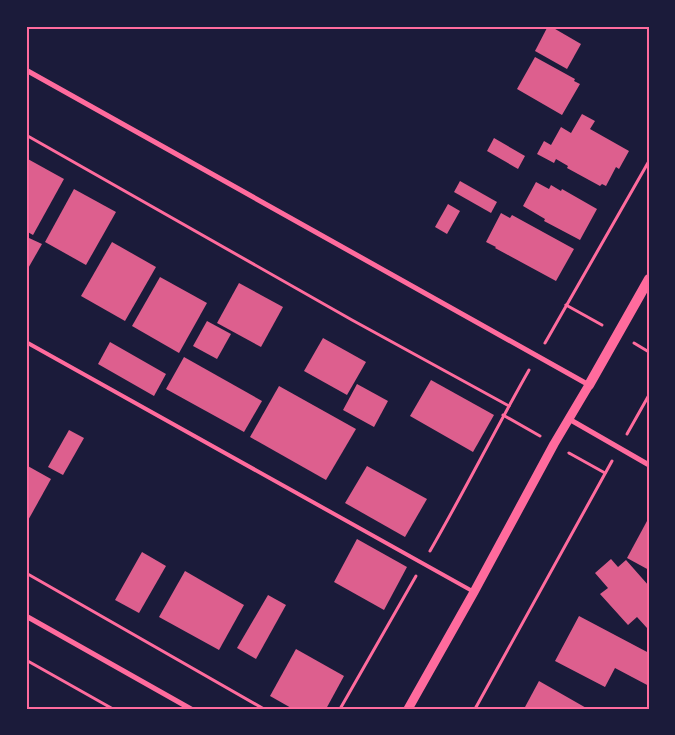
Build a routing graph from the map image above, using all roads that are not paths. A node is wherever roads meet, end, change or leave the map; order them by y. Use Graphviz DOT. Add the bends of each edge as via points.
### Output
graph roads {
  1 [pos="26,70"];
  2 [pos="649,279"];
  3 [pos="26,342"];
  4 [pos="588,385"];
  5 [pos="568,419"];
  6 [pos="649,465"];
  7 [pos="474,592"];
  8 [pos="26,616"];
  9 [pos="191,709"];
  10 [pos="408,709"];
  1 -- 4 [label="street"];
  2 -- 4 [label="main road"];
  3 -- 7 [label="lane"];
  4 -- 5 [label="street"];
  5 -- 6 [label="street"];
  5 -- 7 [label="street"];
  7 -- 10 [label="street"];
  8 -- 9 [label="street"];
}
